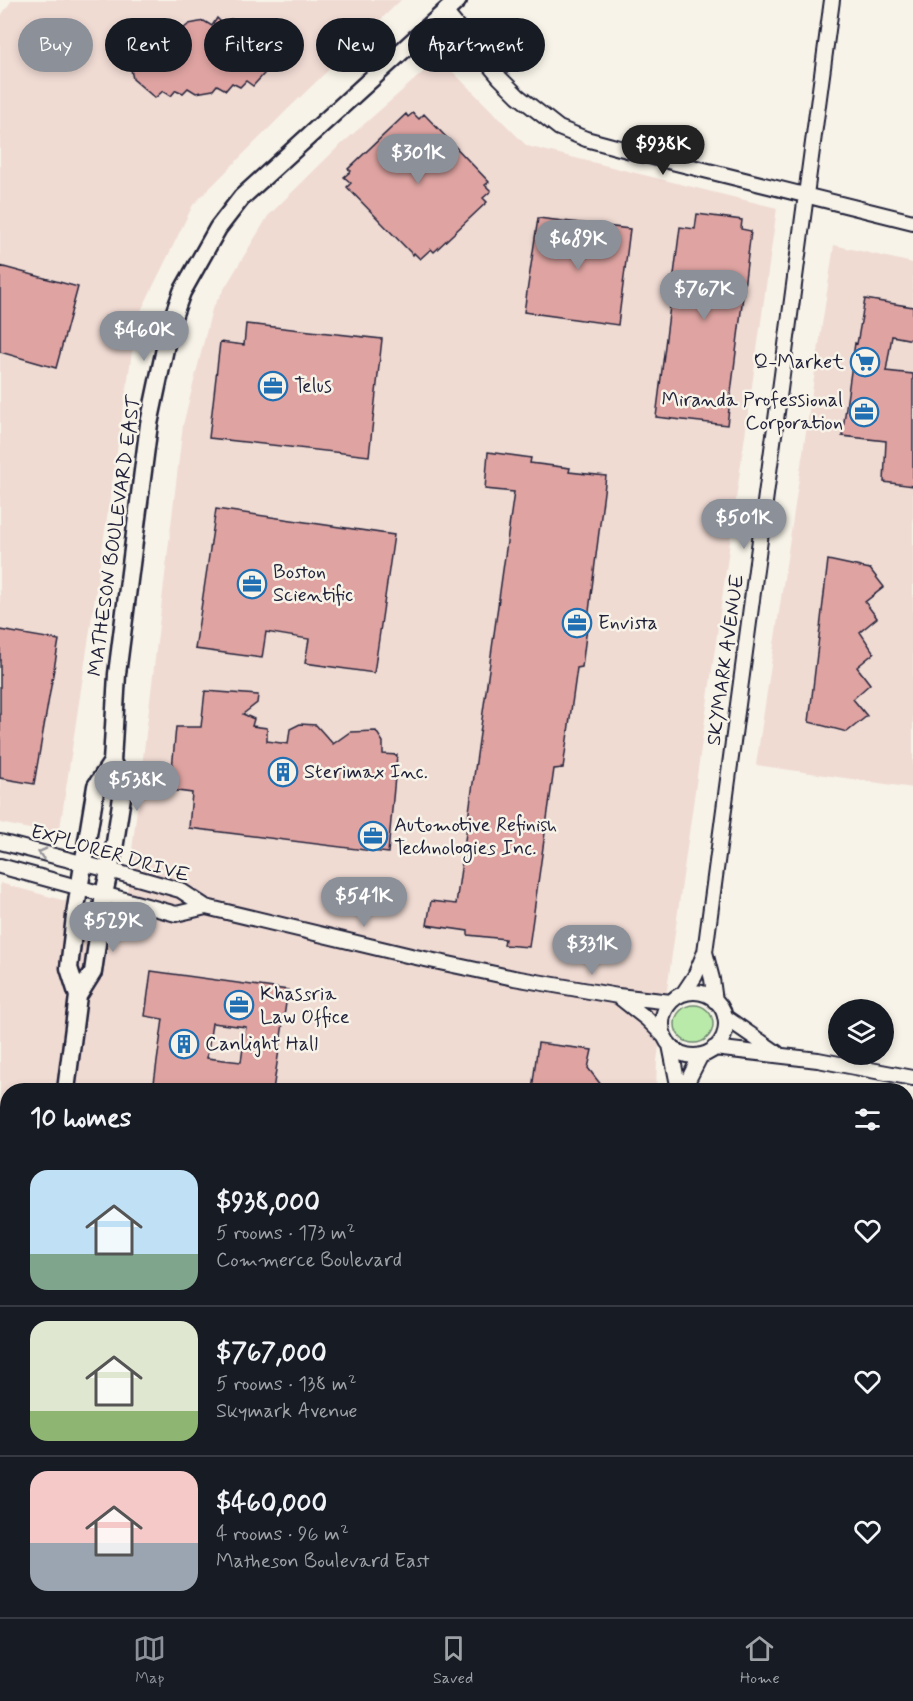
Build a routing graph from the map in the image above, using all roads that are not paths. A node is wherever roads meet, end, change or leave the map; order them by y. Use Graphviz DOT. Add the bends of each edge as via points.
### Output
graph roads {
  1 [pos="458,0"];
  2 [pos="832,0"];
  3 [pos="446,13"];
  4 [pos="806,194"];
  5 [pos="913,222"];
  6 [pos="112,762"];
  7 [pos="0,842"];
  8 [pos="84,864"];
  9 [pos="0,866"];
  10 [pos="109,870"];
  11 [pos="80,888"];
  12 [pos="104,894"];
  13 [pos="207,907"];
  14 [pos="705,952"];
  15 [pos="683,994"];
  16 [pos="78,996"];
  17 [pos="618,996"];
  18 [pos="715,1001"];
  19 [pos="671,1002"];
  20 [pos="724,1017"];
  21 [pos="667,1040"];
  22 [pos="714,1048"];
  23 [pos="778,1054"];
  24 [pos="701,1055"];
  25 [pos="913,1078"];
  26 [pos="67,1083"];
  27 [pos="679,1083"];
  28 [pos="685,1083"];
  1 -- 3 [label="street, MATHESON BOULEVARD EAST"];
  2 -- 4 [label="street, SKYMARK AVENUE"];
  3 -- 4 [label="street" via="500,78 559,128 668,161"];
  3 -- 6 [label="street, MATHESON BOULEVARD EAST" via="242,197 218,228 182,292 170,325 149,424 117,674"];
  4 -- 5 [label="street"];
  4 -- 14 [label="street, SKYMARK AVENUE"];
  6 -- 8 [label="street, MATHESON BOULEVARD EAST" via="96,786"];
  6 -- 10 [label="street, MATHESON BOULEVARD EAST" via="124,784"];
  8 -- 7 [label="street, EXPLORER DRIVE, one-way"];
  8 -- 10 [label="street, EXPLORER DRIVE"];
  8 -- 11 [label="street, MATHESON BOULEVARD EAST"];
  9 -- 11 [label="street, EXPLORER DRIVE"];
  10 -- 12 [label="street, MATHESON BOULEVARD EAST"];
  10 -- 13 [label="street, EXPLORER DRIVE" via="180,890"];
  11 -- 12 [label="street, EXPLORER DRIVE"];
  11 -- 16 [label="street, MATHESON BOULEVARD EAST" via="69,968"];
  12 -- 13 [label="street, EXPLORER DRIVE" via="176,914"];
  12 -- 16 [label="street, MATHESON BOULEVARD EAST" via="93,972"];
  13 -- 17 [label="street, EXPLORER DRIVE" via="514,978"];
  14 -- 15 [label="street, SKYMARK AVENUE"];
  14 -- 18 [label="street, SKYMARK AVENUE"];
  15 -- 18 [label="street" via="701,993"];
  15 -- 19 [label="street"];
  16 -- 26 [label="street, MATHESON BOULEVARD EAST"];
  17 -- 19 [label="street, EXPLORER DRIVE"];
  17 -- 21 [label="street, EXPLORER DRIVE"];
  18 -- 20 [label="street"];
  19 -- 21 [label="street" via="663,1019"];
  20 -- 22 [label="street" via="724,1032"];
  20 -- 23 [label="street"];
  21 -- 24 [label="street" via="684,1054"];
  21 -- 27 [label="street"];
  22 -- 23 [label="street"];
  22 -- 24 [label="street"];
  23 -- 25 [label="street"];
  24 -- 28 [label="street"];
}
